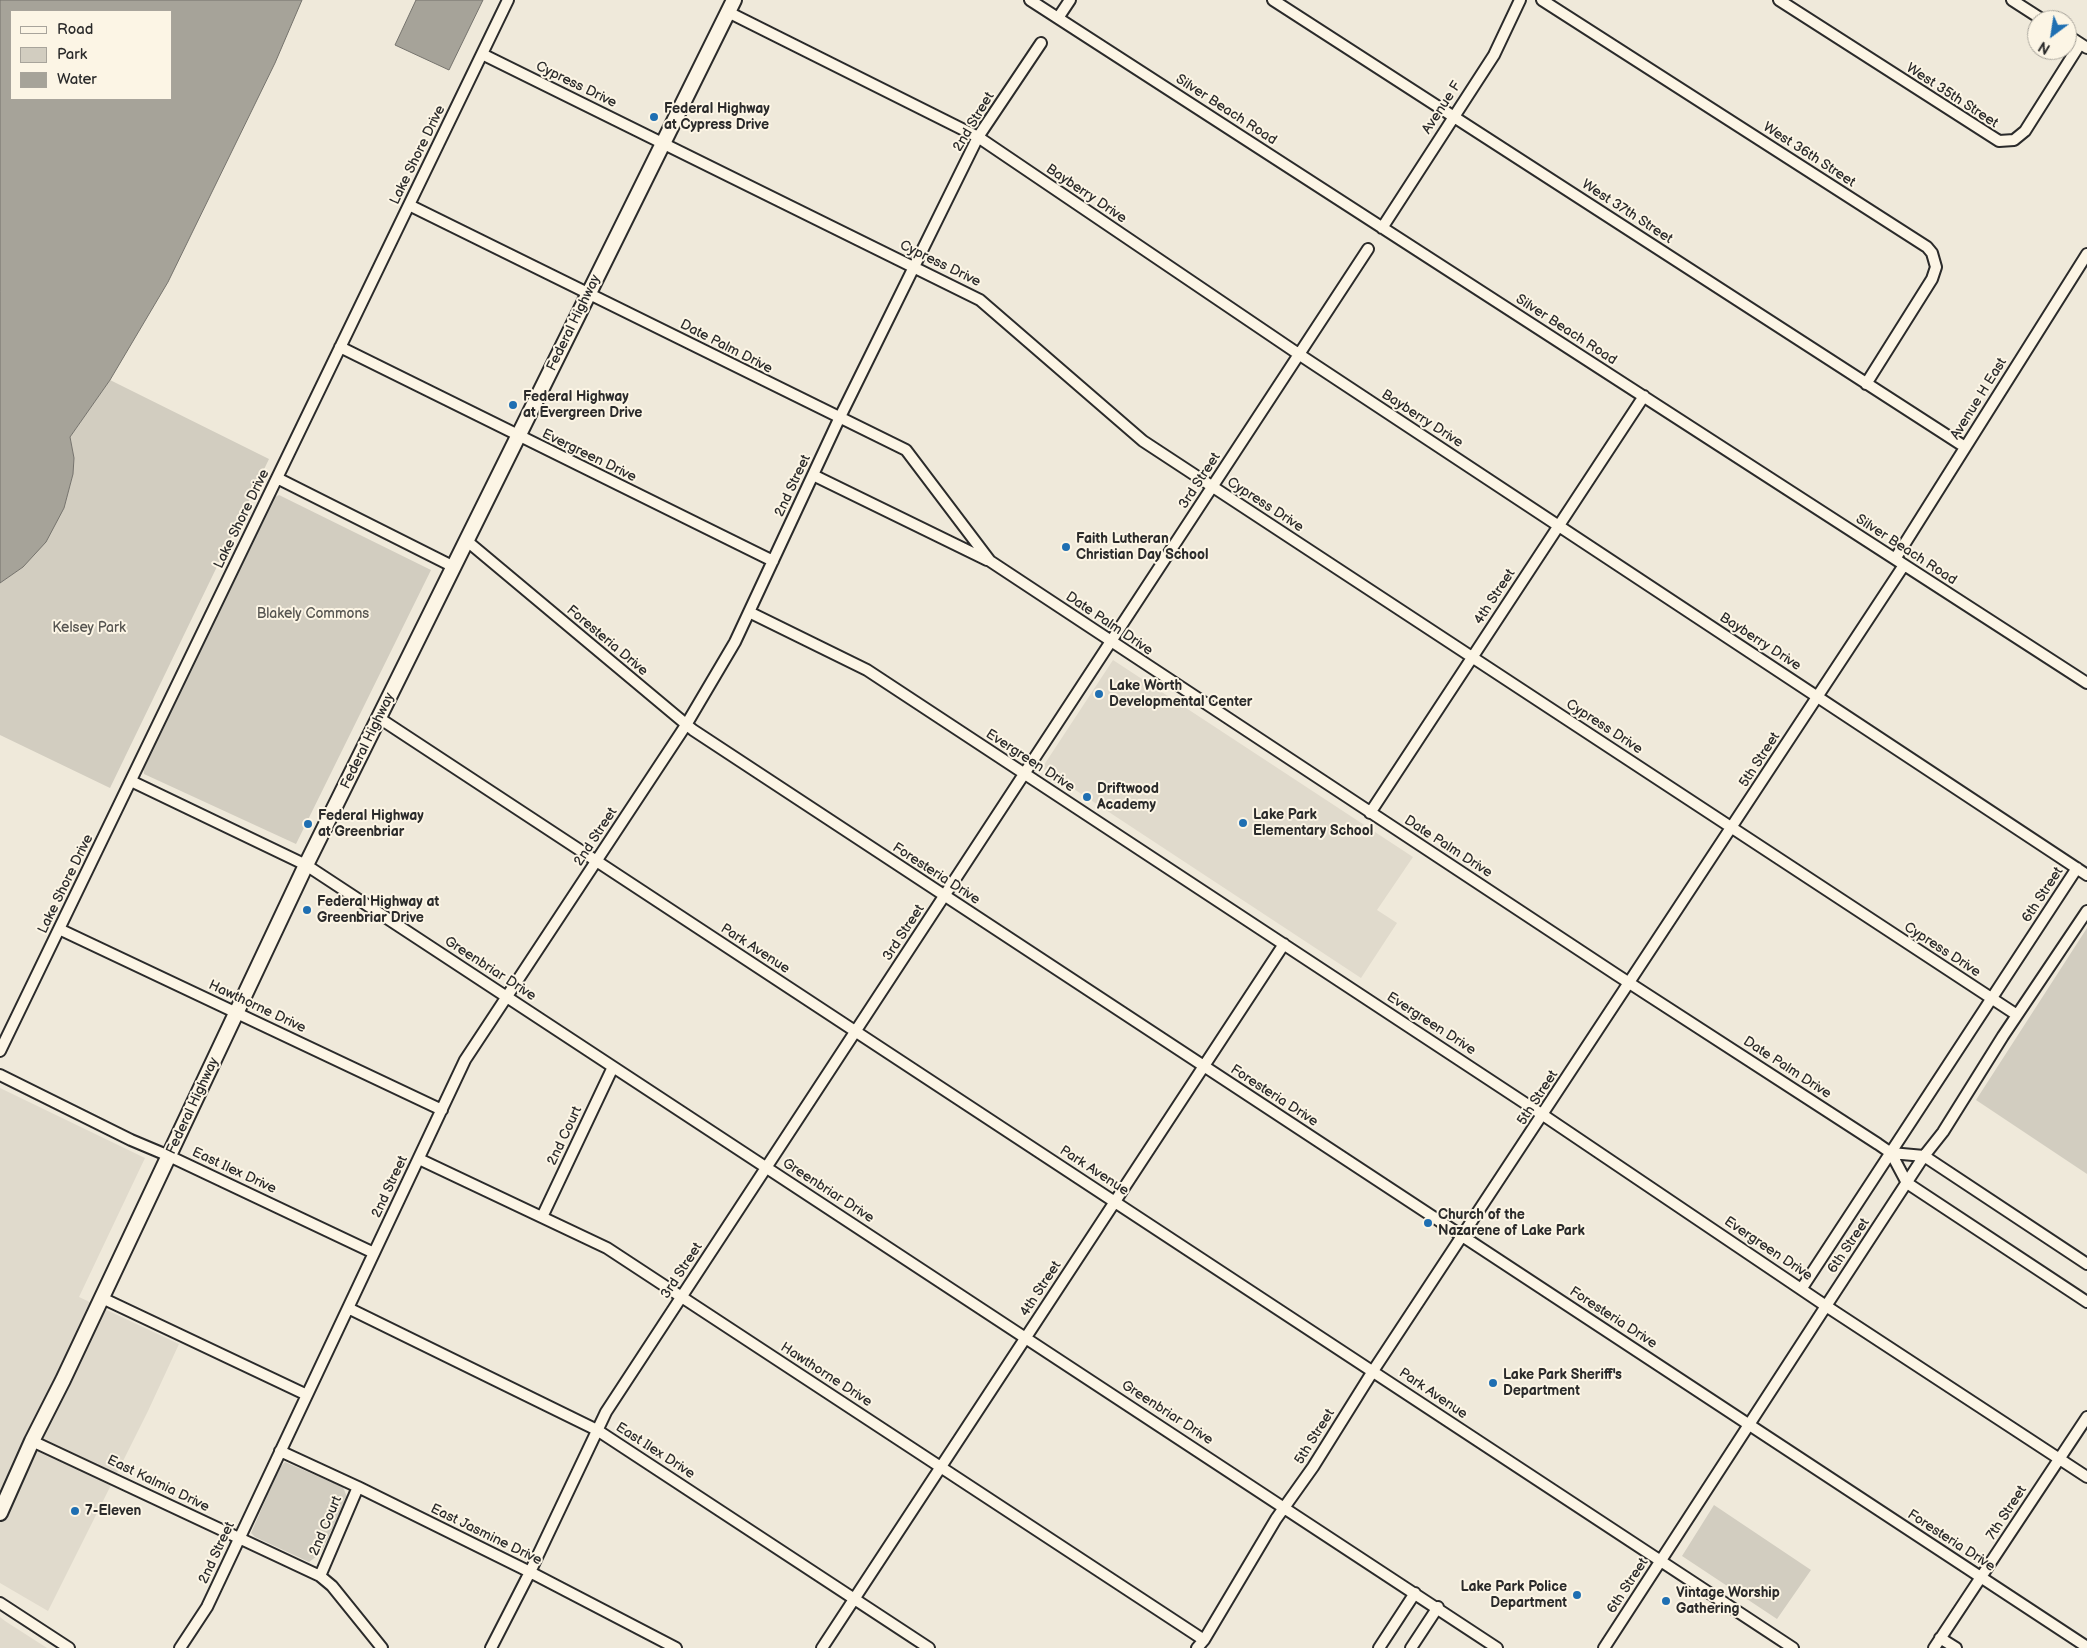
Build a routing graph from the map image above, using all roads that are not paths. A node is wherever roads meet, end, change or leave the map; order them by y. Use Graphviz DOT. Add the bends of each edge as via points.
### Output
graph roads {
  1 [pos="508,0"];
  2 [pos="1030,0"];
  3 [pos="1070,0"];
  4 [pos="1274,0"];
  5 [pos="1520,0"];
  6 [pos="1542,0"];
  7 [pos="1779,0"];
  8 [pos="2012,0"];
  9 [pos="731,6"];
  10 [pos="2028,10"];
  11 [pos="1058,18"];
  12 [pos="1041,43"];
  13 [pos="2084,46"];
  14 [pos="482,54"];
  15 [pos="1453,116"];
  16 [pos="978,137"];
  17 [pos="663,143"];
  18 [pos="409,205"];
  19 [pos="1382,228"];
  20 [pos="1368,249"];
  21 [pos="2087,254"];
  22 [pos="914,267"];
  23 [pos="589,294"];
  24 [pos="340,347"];
  25 [pos="1300,355"];
  26 [pos="1866,384"];
  27 [pos="1644,396"];
  28 [pos="839,418"];
  29 [pos="518,436"];
  30 [pos="1965,447"];
  31 [pos="813,475"];
  32 [pos="277,478"];
  33 [pos="1213,487"];
  34 [pos="1559,526"];
  35 [pos="467,542"];
  36 [pos="1895,559"];
  37 [pos="772,561"];
  38 [pos="990,561"];
  39 [pos="1904,565"];
  40 [pos="454,567"];
  41 [pos="749,612"];
  42 [pos="1111,642"];
  43 [pos="1472,657"];
  44 [pos="2087,683"];
  45 [pos="1818,696"];
  46 [pos="379,718"];
  47 [pos="686,725"];
  48 [pos="1024,774"];
  49 [pos="131,781"];
  50 [pos="1370,813"];
  51 [pos="1732,828"];
  52 [pos="596,861"];
  53 [pos="306,865"];
  54 [pos="2077,868"];
  55 [pos="2087,875"];
  56 [pos="945,896"];
  57 [pos="2087,911"];
  58 [pos="59,929"];
  59 [pos="1284,944"];
  60 [pos="1630,983"];
  61 [pos="507,997"];
  62 [pos="1991,998"];
  63 [pos="237,1013"];
  64 [pos="2017,1015"];
  65 [pos="856,1031"];
  66 [pos="0,1050"];
  67 [pos="613,1066"];
  68 [pos="1204,1066"];
  69 [pos="0,1075"];
  70 [pos="442,1110"];
  71 [pos="1543,1115"];
  72 [pos="1891,1153"];
  73 [pos="170,1156"];
  74 [pos="1924,1156"];
  75 [pos="419,1159"];
  76 [pos="766,1167"];
  77 [pos="1907,1182"];
  78 [pos="1115,1202"];
  79 [pos="542,1217"];
  80 [pos="1463,1236"];
  81 [pos="374,1253"];
  82 [pos="2087,1264"];
  83 [pos="1802,1288"];
  84 [pos="681,1297"];
  85 [pos="102,1298"];
  86 [pos="2087,1302"];
  87 [pos="1826,1306"];
  88 [pos="348,1308"];
  89 [pos="1026,1337"];
  90 [pos="1373,1371"];
  91 [pos="307,1395"];
  92 [pos="2087,1417"];
  93 [pos="1749,1424"];
  94 [pos="597,1430"];
  95 [pos="32,1441"];
  96 [pos="280,1451"];
  97 [pos="2059,1459"];
  98 [pos="941,1467"];
  99 [pos="2087,1477"];
  100 [pos="358,1487"];
  101 [pos="1285,1508"];
  102 [pos="0,1513"];
  103 [pos="239,1538"];
  104 [pos="1660,1561"];
  105 [pos="530,1572"];
  106 [pos="320,1576"];
  107 [pos="1981,1577"];
  108 [pos="1416,1593"];
  109 [pos="854,1599"];
  110 [pos="0,1602"];
  111 [pos="1438,1608"];
  112 [pos="1940,1638"];
  113 [pos="1201,1644"];
  114 [pos="2087,1646"];
  115 [pos="69,1648"];
  116 [pos="180,1648"];
  117 [pos="382,1648"];
  118 [pos="491,1648"];
  119 [pos="676,1648"];
  120 [pos="822,1648"];
  121 [pos="929,1648"];
  122 [pos="1380,1648"];
  123 [pos="1411,1648"];
  124 [pos="1497,1648"];
  125 [pos="1604,1648"];
  126 [pos="1794,1648"];
  127 [pos="1934,1648"];
  128 [pos="1956,1648"];
  1 -- 14 [label="street, Lake Shore Drive"];
  2 -- 11 [label="street, Silver Beach Road"];
  3 -- 11 [label="street"];
  4 -- 15 [label="street, West 37th Street"];
  5 -- 15 [label="street, Avenue F" via="1494,55"];
  6 -- 26 [label="street, West 36th Street" via="1932,253 1936,267 1932,279"];
  7 -- 13 [label="street, West 35th Street" via="2000,141 2014,140 2025,131"];
  8 -- 10 [label="street"];
  9 -- 16 [label="street, Bayberry Drive"];
  9 -- 17 [label="main road, Federal Highway"];
  11 -- 19 [label="street, Silver Beach Road"];
  12 -- 16 [label="street, 2nd Street"];
  14 -- 17 [label="street, Cypress Drive"];
  14 -- 18 [label="street, Lake Shore Drive"];
  15 -- 19 [label="street, Avenue F"];
  15 -- 26 [label="street, West 37th Street"];
  16 -- 22 [label="street, 2nd Street"];
  16 -- 25 [label="street, Bayberry Drive"];
  17 -- 22 [label="street, Cypress Drive"];
  17 -- 23 [label="main road, Federal Highway"];
  18 -- 23 [label="street, Date Palm Drive"];
  18 -- 24 [label="street, Lake Shore Drive"];
  19 -- 27 [label="street, Silver Beach Road"];
  20 -- 25 [label="street, 3rd Street"];
  21 -- 30 [label="street, Avenue H East"];
  22 -- 28 [label="street, 2nd Street"];
  22 -- 33 [label="street, Cypress Drive" via="980,300 1143,441"];
  23 -- 28 [label="street, Date Palm Drive"];
  23 -- 29 [label="main road, Federal Highway"];
  24 -- 29 [label="street, Evergreen Drive"];
  24 -- 32 [label="street, Lake Shore Drive"];
  25 -- 33 [label="street, 3rd Street"];
  25 -- 34 [label="street, Bayberry Drive"];
  26 -- 30 [label="street, West 37th Street"];
  27 -- 34 [label="street, 4th Street"];
  27 -- 36 [label="street, Silver Beach Road"];
  28 -- 31 [label="street, 2nd Street"];
  28 -- 38 [label="street, Date Palm Drive" via="906,450"];
  29 -- 35 [label="main road, Federal Highway"];
  29 -- 37 [label="street, Evergreen Drive"];
  30 -- 36 [label="street, Avenue H East"];
  31 -- 37 [label="street, 2nd Street"];
  31 -- 38 [label="street, Date Palm Drive"];
  32 -- 40 [label="street"];
  32 -- 49 [label="street, Lake Shore Drive"];
  33 -- 42 [label="street, 3rd Street"];
  33 -- 43 [label="street, Cypress Drive"];
  34 -- 43 [label="street, 4th Street"];
  34 -- 45 [label="street, Bayberry Drive"];
  35 -- 40 [label="main road, Federal Highway"];
  35 -- 47 [label="street, Foresteria Drive"];
  36 -- 39 [label="street, Silver Beach Road"];
  37 -- 41 [label="street, 2nd Street"];
  38 -- 42 [label="street, Date Palm Drive"];
  39 -- 44 [label="street, Silver Beach Road"];
  39 -- 45 [label="street, 5th Street"];
  40 -- 46 [label="main road, Federal Highway"];
  41 -- 47 [label="street, 2nd Street"];
  41 -- 48 [label="street, Evergreen Drive" via="867,670"];
  42 -- 48 [label="street, 3rd Street"];
  42 -- 50 [label="street, Date Palm Drive"];
  43 -- 50 [label="street, 4th Street"];
  43 -- 51 [label="street, Cypress Drive"];
  45 -- 51 [label="street, 5th Street"];
  45 -- 54 [label="street, Bayberry Drive"];
  46 -- 52 [label="street, Park Avenue"];
  46 -- 53 [label="main road, Federal Highway"];
  47 -- 52 [label="street, 2nd Street"];
  47 -- 56 [label="street, Foresteria Drive"];
  48 -- 56 [label="street, 3rd Street"];
  48 -- 59 [label="street, Evergreen Drive"];
  49 -- 53 [label="street, Greenbriar Drive"];
  49 -- 58 [label="street, Lake Shore Drive"];
  50 -- 60 [label="street, Date Palm Drive"];
  51 -- 60 [label="street, 5th Street"];
  51 -- 62 [label="street, Cypress Drive"];
  52 -- 61 [label="street, 2nd Street"];
  52 -- 65 [label="street, Park Avenue"];
  53 -- 61 [label="street, Greenbriar Drive"];
  53 -- 63 [label="main road, Federal Highway"];
  54 -- 55 [label="street, Bayberry Drive"];
  54 -- 62 [label="street, 6th Street"];
  56 -- 65 [label="street, 3rd Street"];
  56 -- 68 [label="street, Foresteria Drive"];
  57 -- 64 [label="street, 6th Street"];
  58 -- 63 [label="street, Hawthorne Drive"];
  58 -- 66 [label="street, Lake Shore Drive"];
  59 -- 68 [label="street, 4th Street"];
  59 -- 71 [label="street, Evergreen Drive"];
  60 -- 71 [label="street, 5th Street"];
  60 -- 72 [label="street, Date Palm Drive"];
  61 -- 67 [label="street, Greenbriar Drive"];
  61 -- 70 [label="street, 2nd Street" via="465,1060"];
  62 -- 64 [label="street, Cypress Drive"];
  62 -- 72 [label="street, 6th Street"];
  63 -- 70 [label="street, Hawthorne Drive"];
  63 -- 73 [label="main road, Federal Highway"];
  64 -- 74 [label="street, 6th Street" via="1943,1132"];
  65 -- 76 [label="street, 3rd Street"];
  65 -- 78 [label="street, Park Avenue"];
  67 -- 76 [label="street, Greenbriar Drive"];
  67 -- 79 [label="street, 2nd Court"];
  68 -- 78 [label="street, 4th Street"];
  68 -- 80 [label="street, Foresteria Drive"];
  69 -- 73 [label="street, East Ilex Drive"];
  70 -- 75 [label="street, 2nd Street"];
  71 -- 80 [label="street, 5th Street"];
  71 -- 83 [label="street, Evergreen Drive"];
  72 -- 74 [label="street, Date Palm Drive"];
  72 -- 77 [label="street, Date Palm Drive"];
  72 -- 83 [label="street, 6th Street"];
  73 -- 81 [label="street, East Ilex Drive"];
  73 -- 85 [label="main road, Federal Highway"];
  74 -- 77 [label="street, 6th Street"];
  74 -- 82 [label="street, Date Palm Drive"];
  75 -- 79 [label="street, Hawthorne Drive"];
  75 -- 81 [label="street, 2nd Street"];
  76 -- 84 [label="street, 3rd Street"];
  76 -- 89 [label="street, Greenbriar Drive"];
  77 -- 86 [label="street, Date Palm Drive"];
  77 -- 87 [label="street, 6th Street"];
  78 -- 89 [label="street, 4th Street"];
  78 -- 90 [label="street, Park Avenue"];
  79 -- 84 [label="street, Hawthorne Drive" via="607,1248"];
  80 -- 90 [label="street, 5th Street"];
  80 -- 93 [label="street, Foresteria Drive"];
  81 -- 88 [label="street, 2nd Street"];
  83 -- 87 [label="street, Evergreen Drive"];
  84 -- 94 [label="street, 3rd Street"];
  84 -- 98 [label="street, Hawthorne Drive"];
  85 -- 91 [label="street"];
  85 -- 95 [label="main road, Federal Highway"];
  87 -- 93 [label="street, 6th Street"];
  87 -- 97 [label="street, Evergreen Drive"];
  88 -- 91 [label="street, 2nd Street"];
  88 -- 94 [label="street, East Ilex Drive"];
  89 -- 98 [label="street, 4th Street"];
  89 -- 101 [label="street, Greenbriar Drive"];
  90 -- 101 [label="street, 5th Street"];
  90 -- 104 [label="street, Park Avenue"];
  91 -- 96 [label="street, 2nd Street"];
  92 -- 97 [label="street, 7th Street"];
  93 -- 104 [label="street, 6th Street"];
  93 -- 107 [label="street, Foresteria Drive"];
  94 -- 105 [label="street, 3rd Street"];
  94 -- 109 [label="street, East Ilex Drive"];
  95 -- 102 [label="main road, Federal Highway"];
  95 -- 103 [label="street, East Kalmia Drive"];
  96 -- 100 [label="street, East Jasmine Drive"];
  96 -- 103 [label="street, 2nd Street"];
  97 -- 99 [label="street, Evergreen Drive"];
  97 -- 107 [label="street, 7th Street"];
  98 -- 109 [label="street, 4th Street"];
  98 -- 113 [label="street, Hawthorne Drive"];
  100 -- 105 [label="street, East Jasmine Drive"];
  100 -- 106 [label="street, 2nd Court"];
  101 -- 108 [label="street, Greenbriar Drive"];
  101 -- 113 [label="street, 5th Street"];
  103 -- 106 [label="street, East Kalmia Drive"];
  103 -- 116 [label="street, 2nd Street" via="207,1607"];
  104 -- 125 [label="street, 6th Street"];
  104 -- 126 [label="street, Park Avenue"];
  105 -- 118 [label="street, 3rd Street"];
  105 -- 119 [label="street, East Jasmine Drive"];
  106 -- 117 [label="street, East Kalmia Drive" via="332,1586"];
  107 -- 112 [label="street, 7th Street"];
  107 -- 114 [label="street, Foresteria Drive"];
  108 -- 111 [label="street, Greenbriar Drive"];
  108 -- 122 [label="street"];
  109 -- 120 [label="street, 4th Street"];
  109 -- 121 [label="street, East Ilex Drive"];
  110 -- 115 [label="street"];
  111 -- 123 [label="street"];
  111 -- 124 [label="street, Greenbriar Drive"];
  112 -- 127 [label="street, 7th Street"];
  112 -- 128 [label="street"];
}
